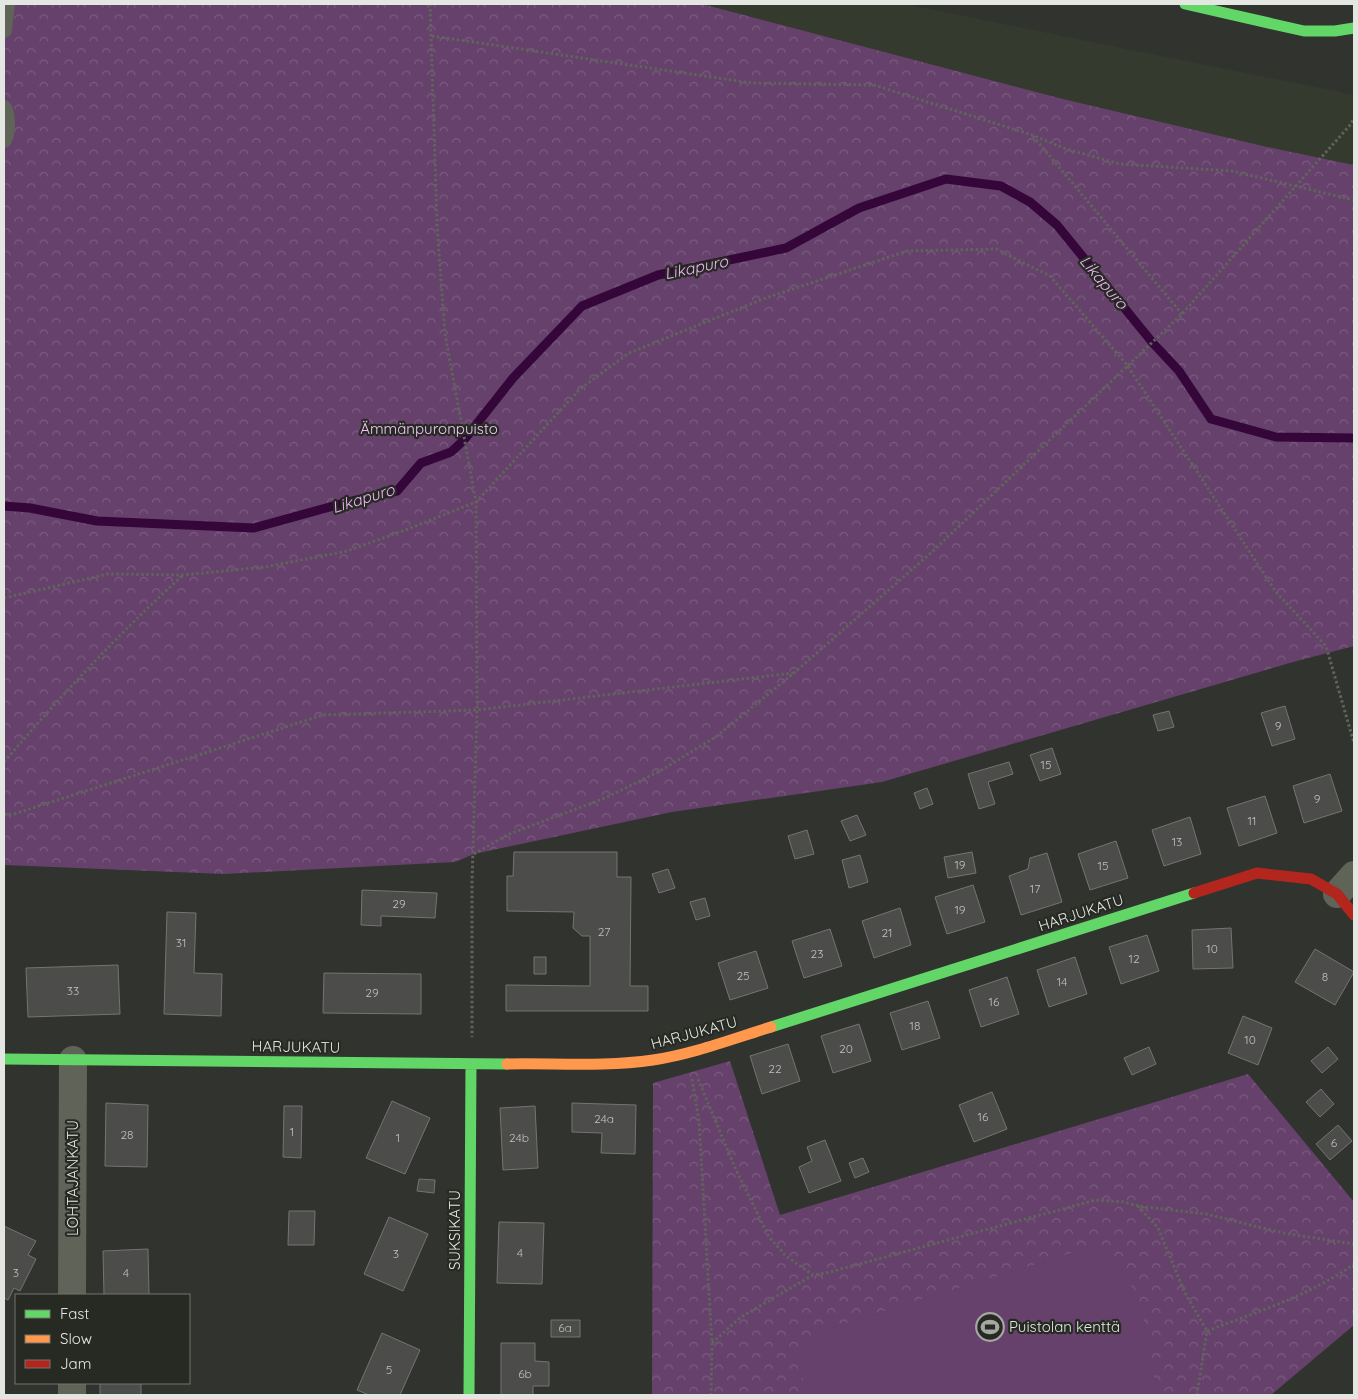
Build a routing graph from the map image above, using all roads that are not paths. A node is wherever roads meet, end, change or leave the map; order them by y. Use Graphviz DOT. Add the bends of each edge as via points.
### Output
graph roads {
  1 [pos="7,4"];
  2 [pos="1185,4"];
  3 [pos="1354,28"];
  4 [pos="4,30"];
  5 [pos="4,108"];
  6 [pos="4,140"];
  7 [pos="1345,884"];
  8 [pos="1354,915"];
  9 [pos="4,1059"];
  10 [pos="73,1060"];
  11 [pos="472,1064"];
  12 [pos="72,1294"];
  13 [pos="469,1395"];
  1 -- 4 [label="lane"];
  2 -- 3 [label="street" via="1304,31"];
  5 -- 6 [label="lane" via="7,135"];
  7 -- 8 [label="street, HARJUKATU"];
  7 -- 11 [label="street, HARJUKATU" via="1257,873 654,1060"];
  9 -- 10 [label="street, HARJUKATU"];
  10 -- 11 [label="street, HARJUKATU"];
  10 -- 12 [label="street, LOHTAJANKATU"];
  11 -- 13 [label="street, SUKSIKATU"];
}
